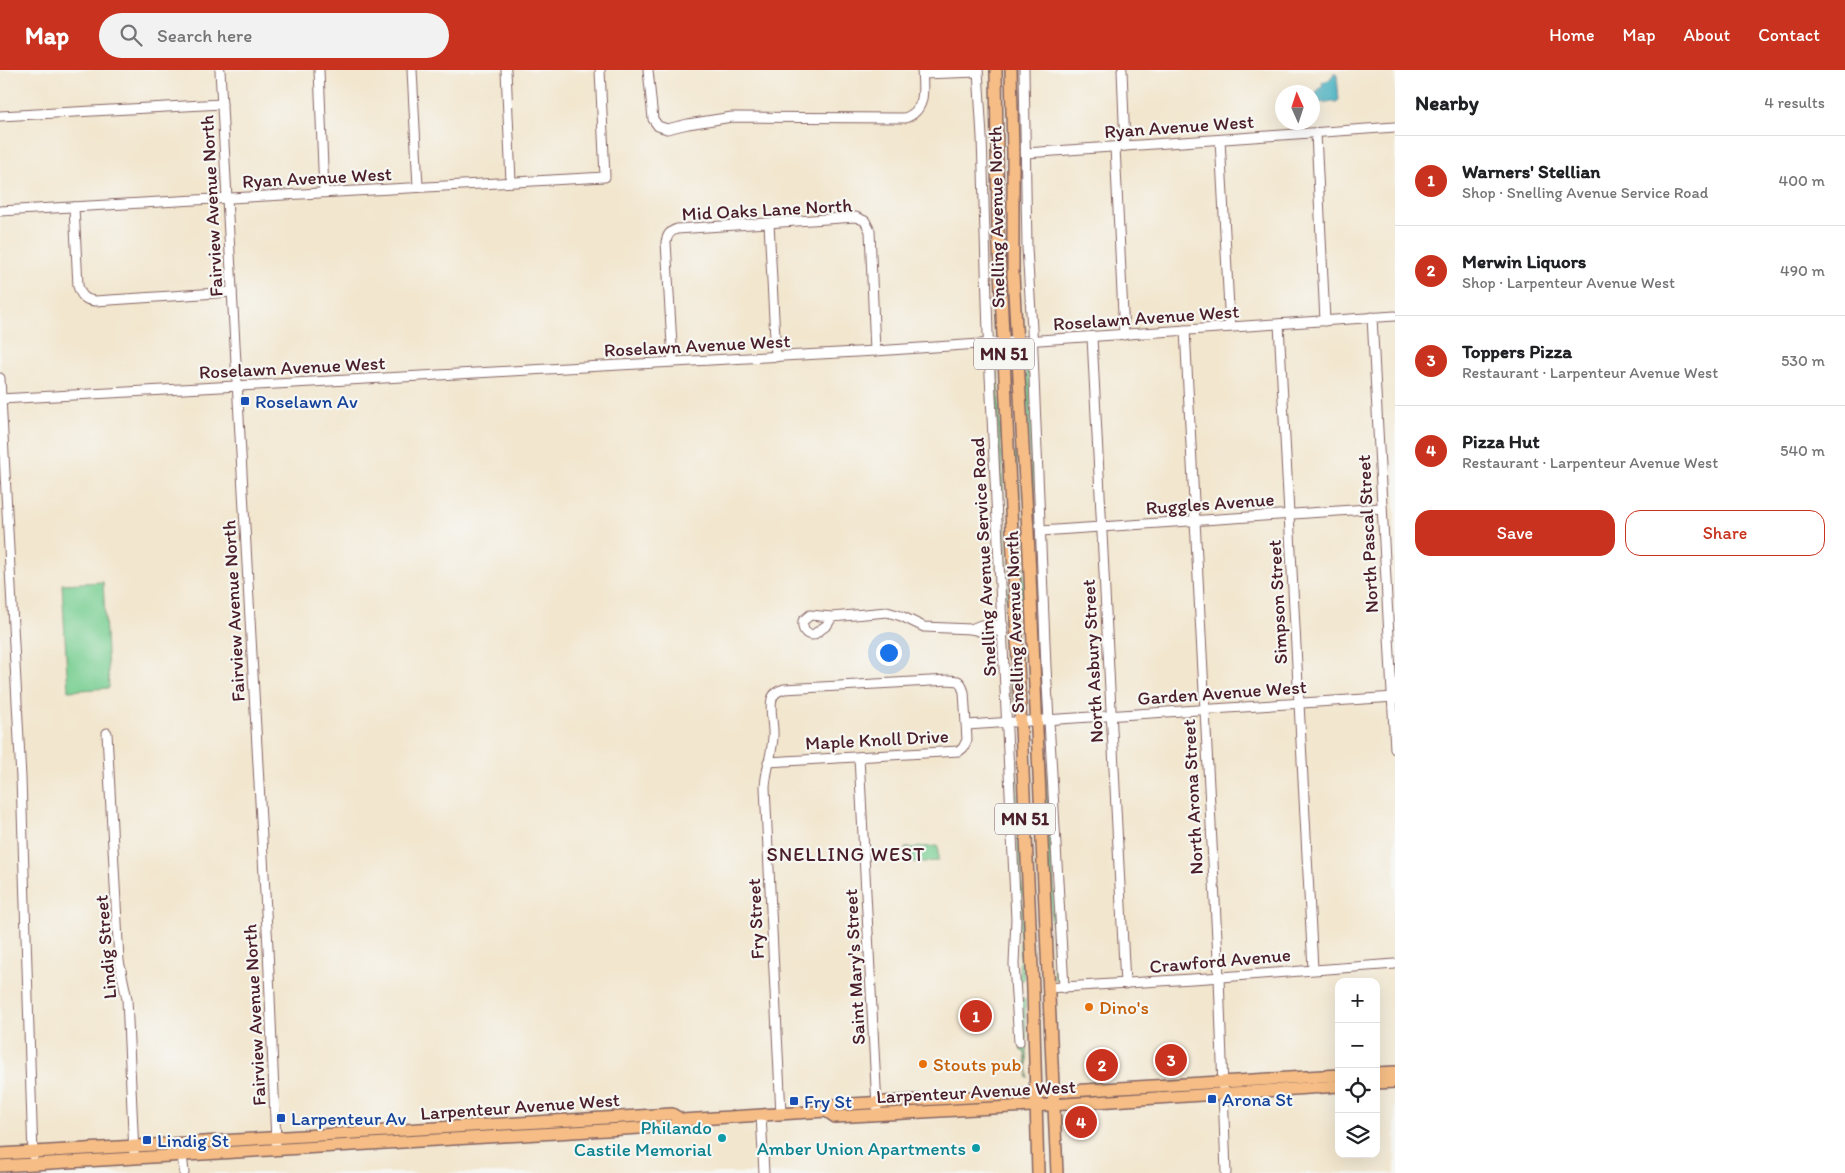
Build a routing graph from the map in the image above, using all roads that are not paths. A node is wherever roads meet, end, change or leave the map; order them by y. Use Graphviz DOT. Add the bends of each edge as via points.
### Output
graph roads {
  1 [pos="220,70"];
  2 [pos="318,70"];
  3 [pos="412,70"];
  4 [pos="506,70"];
  5 [pos="600,70"];
  6 [pos="648,70"];
  7 [pos="996,70"];
  8 [pos="1011,70"];
  9 [pos="1024,70"];
  10 [pos="1122,70"];
  11 [pos="978,71"];
  12 [pos="922,72"];
  13 [pos="222,104"];
  14 [pos="0,116"];
  15 [pos="1395,127"];
  16 [pos="1316,133"];
  17 [pos="1220,140"];
  18 [pos="1125,146"];
  19 [pos="1115,147"];
  20 [pos="1026,153"];
  21 [pos="511,182"];
  22 [pos="418,187"];
  23 [pos="324,192"];
  24 [pos="227,198"];
  25 [pos="74,207"];
  26 [pos="0,211"];
  27 [pos="770,223"];
  28 [pos="232,292"];
  29 [pos="1395,316"];
  30 [pos="1372,317"];
  31 [pos="1325,321"];
  32 [pos="1279,324"];
  33 [pos="1230,327"];
  34 [pos="1186,330"];
  35 [pos="1124,335"];
  36 [pos="1092,337"];
  37 [pos="1033,341"];
  38 [pos="1017,342"];
  39 [pos="1004,343"];
  40 [pos="988,344"];
  41 [pos="875,351"];
  42 [pos="776,357"];
  43 [pos="673,362"];
  44 [pos="0,378"];
  45 [pos="237,385"];
  46 [pos="1,399"];
  47 [pos="1382,508"];
  48 [pos="1288,514"];
  49 [pos="1194,520"];
  50 [pos="1101,526"];
  51 [pos="1041,531"];
  52 [pos="832,617"];
  53 [pos="1003,628"];
  54 [pos="1394,697"];
  55 [pos="1298,703"];
  56 [pos="1204,709"];
  57 [pos="1111,715"];
  58 [pos="1051,718"];
  59 [pos="1035,721"];
  60 [pos="1007,722"];
  61 [pos="1021,722"];
  62 [pos="967,725"];
  63 [pos="107,733"];
  64 [pos="1395,749"];
  65 [pos="859,757"];
  66 [pos="768,762"];
  67 [pos="1032,963"];
  68 [pos="1395,964"];
  69 [pos="1313,969"];
  70 [pos="1219,977"];
  71 [pos="1125,984"];
  72 [pos="1048,988"];
  73 [pos="1064,988"];
  74 [pos="1033,989"];
  75 [pos="1016,990"];
  76 [pos="1018,1042"];
  77 [pos="1395,1072"];
  78 [pos="1380,1073"];
  79 [pos="1335,1075"];
  80 [pos="1395,1082"];
  81 [pos="1380,1084"];
  82 [pos="1335,1086"];
  83 [pos="1223,1088"];
  84 [pos="1053,1099"];
  85 [pos="1036,1100"];
  86 [pos="877,1102"];
  87 [pos="826,1111"];
  88 [pos="781,1114"];
  89 [pos="878,1114"];
  90 [pos="761,1115"];
  91 [pos="682,1120"];
  92 [pos="489,1126"];
  93 [pos="276,1138"];
  94 [pos="490,1138"];
  95 [pos="134,1145"];
  96 [pos="276,1150"];
  97 [pos="32,1152"];
  98 [pos="0,1154"];
  99 [pos="182,1154"];
  100 [pos="134,1158"];
  101 [pos="33,1164"];
  102 [pos="0,1166"];
  103 [pos="184,1173"];
  104 [pos="764,1173"];
  105 [pos="1038,1173"];
  106 [pos="1057,1173"];
  107 [pos="1226,1173"];
  1 -- 13 [label="street, Fairview Avenue North"];
  2 -- 23 [label="street"];
  3 -- 22 [label="street"];
  4 -- 21 [label="street"];
  5 -- 21 [label="street, Ryan Avenue West" via="605,177"];
  6 -- 12 [label="street" via="652,119 667,129 732,117 905,118 921,106 924,92"];
  7 -- 39 [label="main road, Snelling Avenue North / MN 51" via="998,227"];
  8 -- 38 [label="main road, Snelling Avenue North / MN 51" via="1013,275"];
  9 -- 20 [label="street"];
  10 -- 18 [label="street"];
  11 -- 12 [label="street"];
  11 -- 40 [label="street, Snelling Avenue Service Road"];
  13 -- 14 [label="street"];
  13 -- 24 [label="street, Fairview Avenue North"];
  15 -- 16 [label="street, Ryan Avenue West"];
  16 -- 17 [label="street, Ryan Avenue West"];
  16 -- 31 [label="street"];
  17 -- 18 [label="street, Ryan Avenue West"];
  17 -- 33 [label="street"];
  18 -- 19 [label="street, Ryan Avenue West"];
  19 -- 20 [label="street, Ryan Avenue West"];
  19 -- 35 [label="street"];
  20 -- 37 [label="street" via="1027,248"];
  21 -- 22 [label="street, Ryan Avenue West"];
  22 -- 23 [label="street, Ryan Avenue West"];
  23 -- 24 [label="street, Ryan Avenue West"];
  24 -- 25 [label="street, Ryan Avenue West"];
  24 -- 28 [label="street, Fairview Avenue North"];
  25 -- 26 [label="street, Ryan Avenue West"];
  25 -- 28 [label="street" via="78,286 85,298"];
  27 -- 41 [label="street, Mid Oaks Lane North" via="861,218 868,224"];
  27 -- 42 [label="street"];
  27 -- 43 [label="street, Mid Oaks Lane North" via="676,229 668,235"];
  28 -- 45 [label="street, Fairview Avenue North"];
  29 -- 30 [label="street, Roselawn Avenue West"];
  30 -- 31 [label="street, Roselawn Avenue West"];
  30 -- 47 [label="street, North Pascal Street"];
  31 -- 32 [label="street, Roselawn Avenue West"];
  32 -- 33 [label="street, Roselawn Avenue West"];
  32 -- 48 [label="street, Simpson Street"];
  33 -- 34 [label="street, Roselawn Avenue West"];
  34 -- 35 [label="street, Roselawn Avenue West"];
  34 -- 49 [label="street, North Arona Street"];
  35 -- 36 [label="street, Roselawn Avenue West"];
  36 -- 37 [label="street, Roselawn Avenue West"];
  36 -- 50 [label="street, North Asbury Street"];
  37 -- 38 [label="street, Roselawn Avenue West"];
  37 -- 51 [label="street"];
  38 -- 39 [label="street, Roselawn Avenue West"];
  38 -- 59 [label="main road, Snelling Avenue North / MN 51"];
  39 -- 40 [label="street, Roselawn Avenue West"];
  39 -- 61 [label="main road, Snelling Avenue North / MN 51"];
  40 -- 41 [label="street, Roselawn Avenue West"];
  40 -- 53 [label="street, Snelling Avenue Service Road"];
  41 -- 42 [label="street, Roselawn Avenue West"];
  42 -- 43 [label="street, Roselawn Avenue West"];
  43 -- 45 [label="street, Roselawn Avenue West"];
  44 -- 46 [label="street"];
  45 -- 46 [label="street, Roselawn Avenue West"];
  45 -- 93 [label="street, Fairview Avenue North"];
  46 -- 97 [label="street" via="21,778"];
  47 -- 48 [label="street, Ruggles Avenue"];
  47 -- 54 [label="street, North Pascal Street"];
  48 -- 49 [label="street, Ruggles Avenue"];
  48 -- 55 [label="street, Simpson Street"];
  49 -- 50 [label="street, Ruggles Avenue"];
  49 -- 56 [label="street, North Arona Street"];
  50 -- 51 [label="street, Ruggles Avenue"];
  50 -- 57 [label="street, North Asbury Street"];
  51 -- 58 [label="street"];
  52 -- 53 [label="street" via="887,612 924,627 971,629 982,625"];
  53 -- 60 [label="street, Snelling Avenue Service Road"];
  54 -- 55 [label="street, Garden Avenue West"];
  54 -- 64 [label="street, North Pascal Street"];
  55 -- 56 [label="street, Garden Avenue West"];
  55 -- 69 [label="street, Simpson Street"];
  56 -- 57 [label="street, Garden Avenue West"];
  56 -- 70 [label="street, North Arona Street"];
  57 -- 58 [label="street, Garden Avenue West"];
  57 -- 71 [label="street, North Asbury Street"];
  58 -- 59 [label="street, Garden Avenue West"];
  58 -- 73 [label="street"];
  59 -- 61 [label="street, Garden Avenue West"];
  59 -- 72 [label="main road, Snelling Avenue North / MN 51"];
  60 -- 61 [label="street, Garden Avenue West"];
  60 -- 62 [label="street, Garden Avenue West"];
  60 -- 75 [label="street, Snelling Avenue Service Road"];
  61 -- 67 [label="main road, Snelling Avenue North / MN 51"];
  62 -- 65 [label="street, Maple Knoll Drive" via="966,744 954,752"];
  62 -- 66 [label="street, Fry Street" via="964,688 954,680 784,689 775,693 772,699 773,738"];
  63 -- 95 [label="street, Lindig Street" via="119,960 126,1000"];
  65 -- 66 [label="street, Maple Knoll Drive"];
  65 -- 86 [label="street, Saint Mary's Street"];
  66 -- 88 [label="street, Fry Street" via="765,804"];
  67 -- 72 [label="main road" via="1041,988"];
  67 -- 74 [label="main road, Snelling Avenue North / MN 51"];
  68 -- 69 [label="street, Crawford Avenue"];
  69 -- 70 [label="street, Crawford Avenue"];
  70 -- 71 [label="street, Crawford Avenue"];
  70 -- 83 [label="street, North Arona Street"];
  71 -- 73 [label="street, Crawford Avenue"];
  72 -- 73 [label="street, Crawford Avenue"];
  72 -- 84 [label="main road, Snelling Avenue North / MN 51"];
  74 -- 75 [label="street"];
  74 -- 85 [label="main road, Snelling Avenue North / MN 51"];
  75 -- 76 [label="street, Snelling Avenue Service Road"];
  77 -- 78 [label="main road"];
  79 -- 83 [label="main road, Larpenteur Avenue West"];
  80 -- 81 [label="main road"];
  82 -- 83 [label="main road, Larpenteur Avenue West"];
  83 -- 84 [label="main road, Larpenteur Avenue West"];
  83 -- 107 [label="street, North Arona Street"];
  84 -- 85 [label="main road, Larpenteur Avenue West"];
  84 -- 106 [label="main road, Snelling Avenue North / MN 51"];
  85 -- 86 [label="main road, Larpenteur Avenue West"];
  85 -- 89 [label="main road, Larpenteur Avenue West"];
  85 -- 105 [label="main road, Snelling Avenue North / MN 51"];
  86 -- 87 [label="main road, Larpenteur Avenue West" via="834,1105"];
  86 -- 89 [label="street, Saint Mary's Street"];
  87 -- 88 [label="main road, Larpenteur Avenue West"];
  87 -- 89 [label="main road, Larpenteur Avenue West" via="835,1117"];
  88 -- 90 [label="main road, Larpenteur Avenue West"];
  90 -- 91 [label="main road, Larpenteur Avenue West"];
  90 -- 104 [label="street"];
  91 -- 92 [label="main road, Larpenteur Avenue West" via="672,1114"];
  91 -- 94 [label="main road, Larpenteur Avenue West" via="673,1126"];
  92 -- 93 [label="main road, Larpenteur Avenue West"];
  92 -- 94 [label="main road"];
  93 -- 95 [label="main road, Larpenteur Avenue West"];
  93 -- 96 [label="street, Fairview Avenue North"];
  94 -- 96 [label="main road, Larpenteur Avenue West"];
  95 -- 97 [label="main road, Larpenteur Avenue West"];
  95 -- 100 [label="street, Lindig Street"];
  96 -- 99 [label="main road, Larpenteur Avenue West"];
  97 -- 98 [label="main road, Larpenteur Avenue West"];
  97 -- 101 [label="street"];
  99 -- 100 [label="main road, Larpenteur Avenue West"];
  99 -- 103 [label="street"];
  100 -- 101 [label="main road, Larpenteur Avenue West"];
  101 -- 102 [label="main road, Larpenteur Avenue West"];
}
